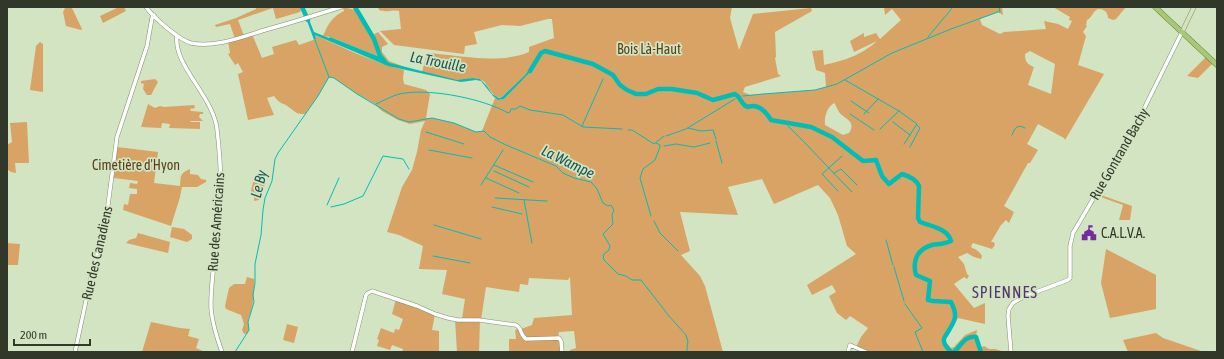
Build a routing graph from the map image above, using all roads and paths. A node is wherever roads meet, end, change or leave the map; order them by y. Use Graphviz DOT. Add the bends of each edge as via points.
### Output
graph roads {
  1 [pos="146,7"];
  2 [pos="341,7"];
  3 [pos="1155,7"];
  4 [pos="1194,7"];
  5 [pos="154,16"];
  6 [pos="1182,32"];
  7 [pos="178,36"];
  8 [pos="1217,65"];
  9 [pos="75,352"];
  10 [pos="222,352"];
  11 [pos="352,352"];
  12 [pos="562,352"];
  13 [pos="848,352"];
  14 [pos="866,352"];
  15 [pos="1011,352"];
  1 -- 5 [label="street"];
  2 -- 7 [label="street" via="224,42 191,43"];
  3 -- 6 [label="main road"];
  4 -- 6 [label="main road"];
  5 -- 7 [label="street"];
  5 -- 9 [label="street, Rue des Canadiens" via="147,46 117,137 105,225"];
  6 -- 8 [label="main road"];
  6 -- 15 [label="street, Rue Gontrand Bachy" via="1132,133 1072,233 1070,278 1023,297 1010,308 1008,316"];
  7 -- 10 [label="street, Rue des Américains" via="178,53 211,108 217,129 221,198 211,309"];
  11 -- 12 [label="street" via="366,295 372,291 455,319 516,325 526,339 558,338 561,341"];
  13 -- 14 [label="street" via="850,345"];
}
